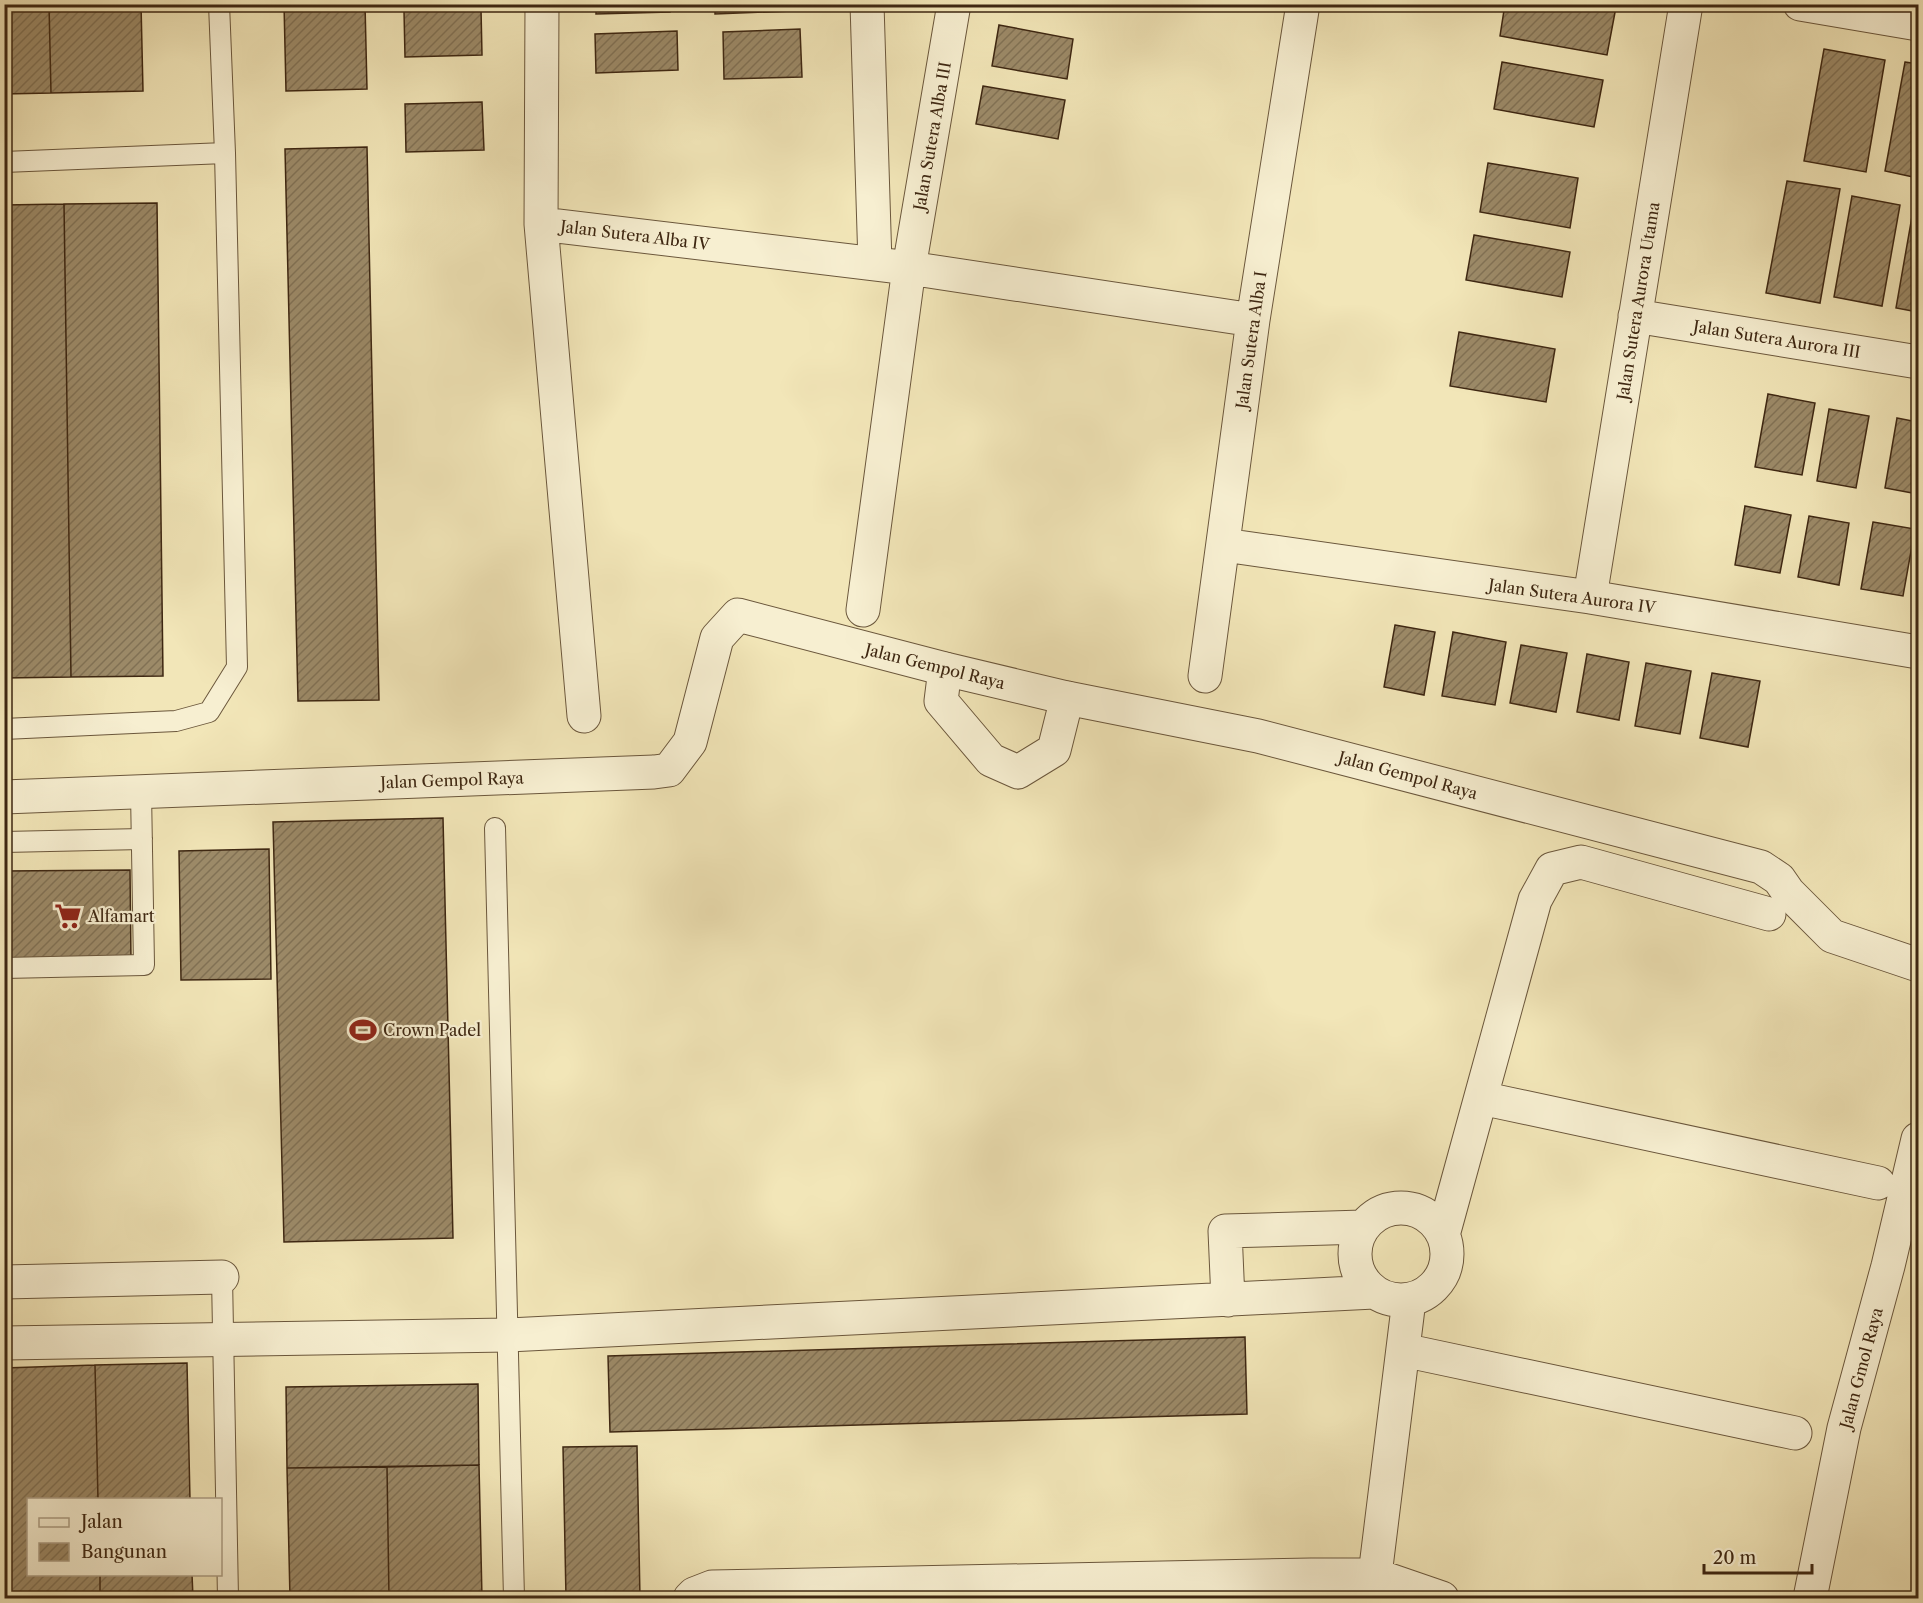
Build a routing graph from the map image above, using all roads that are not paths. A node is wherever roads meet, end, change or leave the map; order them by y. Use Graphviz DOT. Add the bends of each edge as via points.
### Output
graph roads {
  1 [pos="219,4"];
  2 [pos="542,4"];
  3 [pos="867,4"];
  4 [pos="954,4"];
  5 [pos="1303,4"];
  6 [pos="1686,4"];
  7 [pos="1800,4"];
  8 [pos="1918,24"];
  9 [pos="225,153"];
  10 [pos="4,162"];
  11 [pos="542,224"];
  12 [pos="875,264"];
  13 [pos="909,268"];
  14 [pos="1635,316"];
  15 [pos="1253,320"];
  16 [pos="1918,362"];
  17 [pos="1224,545"];
  18 [pos="1590,597"];
  19 [pos="863,610"];
  20 [pos="1918,652"];
  21 [pos="945,669"];
  22 [pos="1205,676"];
  23 [pos="1067,698"];
  24 [pos="584,716"];
  25 [pos="4,729"];
  26 [pos="141,792"];
  27 [pos="4,797"];
  28 [pos="495,828"];
  29 [pos="142,839"];
  30 [pos="4,842"];
  31 [pos="1769,914"];
  32 [pos="1918,965"];
  33 [pos="4,968"];
  34 [pos="1481,1098"];
  35 [pos="1918,1140"];
  36 [pos="1914,1174"];
  37 [pos="1878,1183"];
  38 [pos="1363,1227"];
  39 [pos="1443,1235"];
  40 [pos="222,1277"];
  41 [pos="4,1282"];
  42 [pos="1374,1292"];
  43 [pos="1228,1300"];
  44 [pos="1409,1300"];
  45 [pos="508,1335"];
  46 [pos="223,1340"];
  47 [pos="4,1343"];
  48 [pos="1402,1350"];
  49 [pos="1796,1433"];
  50 [pos="1375,1575"];
  51 [pos="1308,1587"];
  52 [pos="228,1599"];
  53 [pos="514,1599"];
  54 [pos="690,1599"];
  55 [pos="1442,1599"];
  56 [pos="1810,1599"];
  1 -- 9 [label="lane"];
  2 -- 11 [label="street, Jalan Sutera Alba IV"];
  3 -- 12 [label="street"];
  4 -- 13 [label="street, Jalan Sutera Alba III"];
  5 -- 15 [label="street, Jalan Sutera Alba I"];
  6 -- 14 [label="street, Jalan Sutera Aurora Utama"];
  7 -- 8 [label="street"];
  9 -- 10 [label="lane"];
  9 -- 25 [label="lane" via="237,667 209,712 176,722"];
  11 -- 12 [label="street, Jalan Sutera Alba IV"];
  11 -- 24 [label="street"];
  12 -- 13 [label="street, Jalan Sutera Alba IV"];
  13 -- 15 [label="street, Jalan Sutera Alba IV"];
  13 -- 19 [label="street, Jalan Sutera Alba III"];
  14 -- 16 [label="street, Jalan Sutera Aurora III"];
  14 -- 18 [label="street, Jalan Sutera Aurora Utama"];
  15 -- 17 [label="street, Jalan Sutera Alba I"];
  17 -- 18 [label="street, Jalan Sutera Aurora IV"];
  17 -- 22 [label="street, Jalan Sutera Alba I"];
  18 -- 20 [label="street, Jalan Sutera Aurora IV"];
  21 -- 23 [label="street, Jalan Gempol Raya"];
  21 -- 23 [label="street" via="941,701 991,760 1018,772 1054,750"];
  21 -- 26 [label="street, Jalan Gempol Raya" via="738,615 717,638 690,742 669,770"];
  23 -- 32 [label="street, Jalan Gempol Raya" via="1258,736 1761,867 1779,879 1832,936"];
  26 -- 27 [label="street, Jalan Gempol Raya"];
  26 -- 29 [label="lane"];
  28 -- 45 [label="lane"];
  29 -- 30 [label="lane"];
  29 -- 33 [label="lane" via="144,965"];
  31 -- 34 [label="street" via="1581,862 1552,869 1535,900"];
  34 -- 37 [label="street"];
  34 -- 39 [label="street"];
  35 -- 36 [label="street, Jalan Gmol Raya"];
  36 -- 56 [label="street, Jalan Gmol Raya" via="1844,1428"];
  38 -- 39 [label="street" via="1382,1212 1405,1208 1428,1216"];
  38 -- 42 [label="street" via="1355,1243 1354,1262 1361,1279"];
  38 -- 43 [label="street" via="1226,1231"];
  39 -- 44 [label="street" via="1447,1246 1445,1270 1430,1290"];
  40 -- 41 [label="street"];
  40 -- 46 [label="lane"];
  42 -- 43 [label="street"];
  42 -- 44 [label="street" via="1384,1298"];
  43 -- 45 [label="street"];
  44 -- 48 [label="street"];
  45 -- 46 [label="street"];
  45 -- 53 [label="lane"];
  46 -- 47 [label="street"];
  46 -- 52 [label="lane"];
  48 -- 49 [label="street"];
  48 -- 50 [label="street"];
  50 -- 51 [label="street"];
  50 -- 55 [label="street"];
  51 -- 54 [label="street" via="712,1587"];
}
